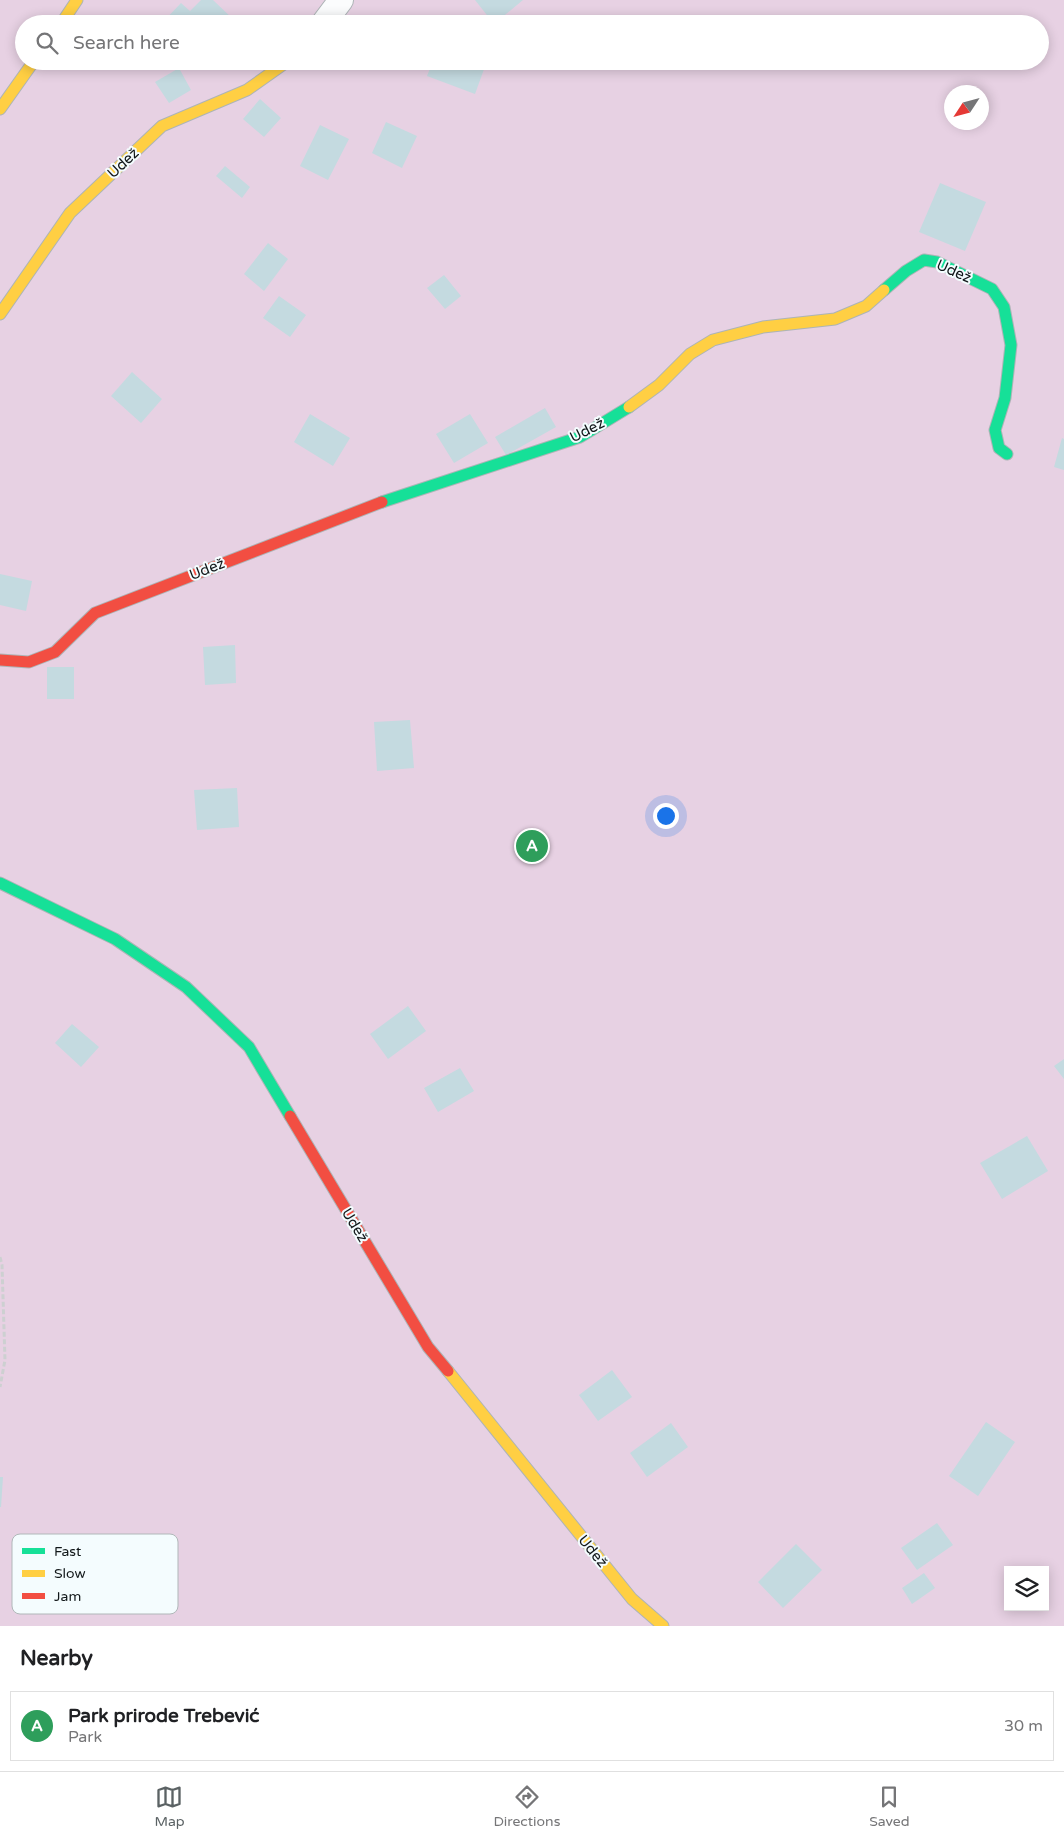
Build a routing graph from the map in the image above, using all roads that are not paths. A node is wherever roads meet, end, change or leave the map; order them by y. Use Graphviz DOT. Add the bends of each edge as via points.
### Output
graph roads {
  1 [pos="77,0"];
  2 [pos="341,0"];
  3 [pos="66,15"];
  4 [pos="330,15"];
  5 [pos="28,70"];
  6 [pos="275,70"];
  7 [pos="0,109"];
  8 [pos="0,314"];
  9 [pos="1007,454"];
  10 [pos="0,660"];
  11 [pos="0,883"];
  12 [pos="663,1626"];
  1 -- 3 [label="street"];
  2 -- 4 [label="street"];
  5 -- 7 [label="street"];
  6 -- 8 [label="street, Udež" via="247,90 162,126 70,213"];
  9 -- 10 [label="street, Udež" via="999,448 996,430 1005,398 1012,345 1004,307 992,289 937,262 924,260 906,271 866,306 834,319 763,327 714,340 690,354 659,385 580,437 375,504 95,613 55,652 29,662"];
  11 -- 12 [label="street, Udež" via="115,939 186,987 249,1047 428,1347 632,1599"];
}
